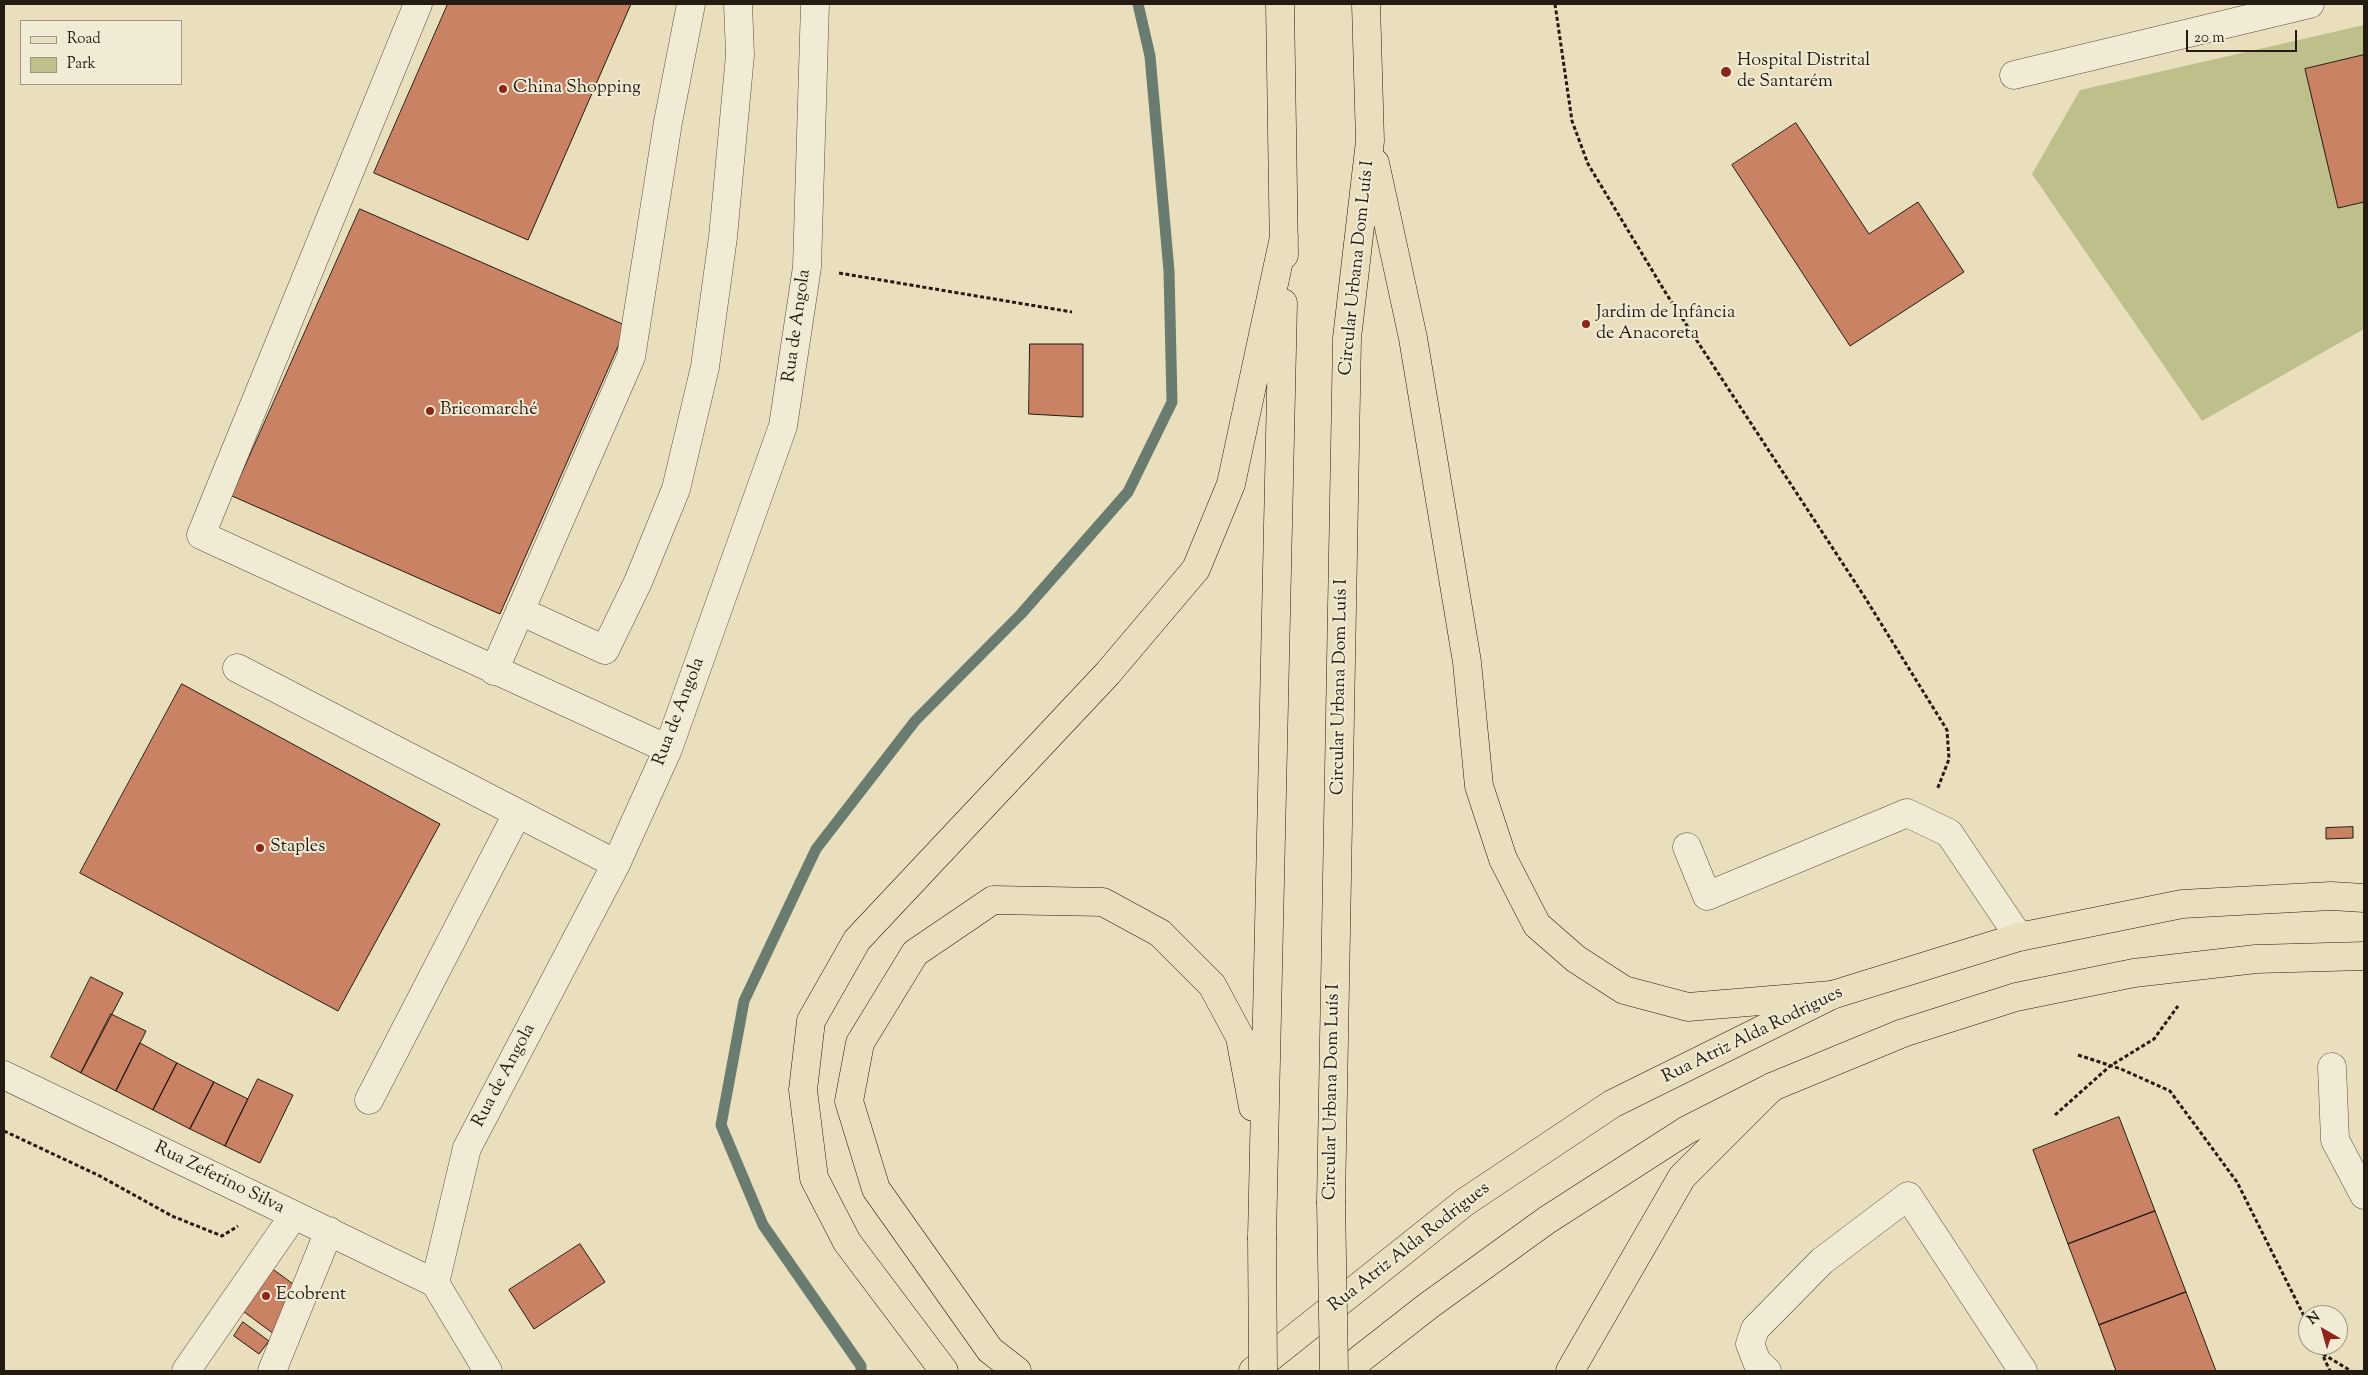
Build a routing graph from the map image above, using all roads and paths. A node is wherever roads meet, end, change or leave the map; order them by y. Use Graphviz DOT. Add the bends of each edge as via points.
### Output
graph roads {
  1 [pos="418,4"];
  2 [pos="691,4"];
  3 [pos="738,4"];
  4 [pos="815,4"];
  5 [pos="1280,4"];
  6 [pos="1366,4"];
  7 [pos="1555,4"];
  8 [pos="2310,4"];
  9 [pos="2014,75"];
  10 [pos="1370,141"];
  11 [pos="1284,237"];
  12 [pos="807,267"];
  13 [pos="1072,312"];
  14 [pos="520,611"];
  15 [pos="237,668"];
  16 [pos="494,671"];
  17 [pos="668,749"];
  18 [pos="517,814"];
  19 [pos="1925,821"];
  20 [pos="1687,848"];
  21 [pos="616,864"];
  22 [pos="2364,898"];
  23 [pos="2018,937"];
  24 [pos="2364,956"];
  25 [pos="1832,995"];
  26 [pos="2178,1006"];
  27 [pos="2078,1055"];
  28 [pos="2110,1066"];
  29 [pos="2332,1067"];
  30 [pos="4,1075"];
  31 [pos="1772,1087"];
  32 [pos="369,1100"];
  33 [pos="2056,1115"];
  34 [pos="4,1131"];
  35 [pos="1264,1166"];
  36 [pos="2364,1195"];
  37 [pos="282,1209"];
  38 [pos="329,1231"];
  39 [pos="435,1282"];
  40 [pos="2298,1305"];
  41 [pos="2323,1355"];
  42 [pos="2325,1355"];
  43 [pos="186,1371"];
  44 [pos="272,1371"];
  45 [pos="488,1371"];
  46 [pos="944,1371"];
  47 [pos="1017,1371"];
  48 [pos="1253,1371"];
  49 [pos="1263,1371"];
  50 [pos="1334,1371"];
  51 [pos="1345,1371"];
  52 [pos="1570,1371"];
  53 [pos="1767,1371"];
  54 [pos="2023,1371"];
  55 [pos="2330,1371"];
  56 [pos="2351,1371"];
  1 -- 16 [label="street" via="201,535"];
  2 -- 14 [label="street" via="666,132 631,357"];
  3 -- 14 [label="street" via="740,56 723,236 705,367 676,489 638,582 604,650"];
  4 -- 12 [label="street, Rua de Angola"];
  5 -- 11 [label="main road"];
  6 -- 10 [label="main road, Circular Urbana Dom Luís I"];
  7 -- 19 [label="path" via="1572,121 1588,164 1667,295 1864,596 1947,730 1949,759"];
  8 -- 9 [label="street"];
  10 -- 25 [label="main road" via="1413,338 1467,662 1479,786 1503,859 1538,925 1576,959 1624,990 1688,1007"];
  10 -- 50 [label="main road, Circular Urbana Dom Luís I, bridge" via="1347,338 1331,1201"];
  11 -- 35 [label="main road"];
  11 -- 46 [label="main road" via="1231,484 1196,569 1108,673 856,940 811,1021 803,1090 814,1178 847,1242"];
  12 -- 13 [label="path"];
  12 -- 17 [label="street, Rua de Angola" via="783,426"];
  14 -- 16 [label="street"];
  15 -- 18 [label="street"];
  16 -- 17 [label="street"];
  17 -- 21 [label="street, Rua de Angola"];
  18 -- 21 [label="street"];
  18 -- 32 [label="street"];
  19 -- 20 [label="street" via="1907,812 1707,896"];
  19 -- 23 [label="street" via="1949,833"];
  21 -- 39 [label="street, Rua de Angola" via="467,1148"];
  22 -- 23 [label="main road, Rua Atriz Alda Rodrigues" via="2332,896 2182,904"];
  23 -- 25 [label="main road, Rua Atriz Alda Rodrigues"];
  24 -- 31 [label="main road" via="2256,958 2134,973 2016,997 1903,1033"];
  25 -- 48 [label="main road, Rua Atriz Alda Rodrigues" via="1612,1104 1465,1202"];
  26 -- 28 [label="path" via="2154,1039"];
  27 -- 28 [label="path"];
  28 -- 33 [label="path"];
  28 -- 40 [label="path" via="2170,1091 2236,1182"];
  29 -- 36 [label="street" via="2336,1140"];
  30 -- 37 [label="street, Rua Zeferino Silva"];
  31 -- 51 [label="main road" via="1687,1130 1547,1220"];
  31 -- 52 [label="main road" via="1682,1177"];
  34 -- 37 [label="path" via="98,1175 172,1216 222,1236"];
  35 -- 47 [label="main road" via="1240,1037 1212,985 1160,933 1103,902 993,900 915,952 860,1043 848,1102 876,1189 990,1350"];
  35 -- 49 [label="main road, bridge"];
  37 -- 38 [label="street, Rua Zeferino Silva"];
  37 -- 43 [label="street"];
  38 -- 39 [label="street, Rua Zeferino Silva"];
  38 -- 44 [label="street"];
  39 -- 45 [label="street"];
  41 -- 55 [label="path"];
  42 -- 56 [label="path"];
  53 -- 54 [label="street" via="1758,1362 1750,1344 1755,1328 1822,1260 1908,1196"];
}
